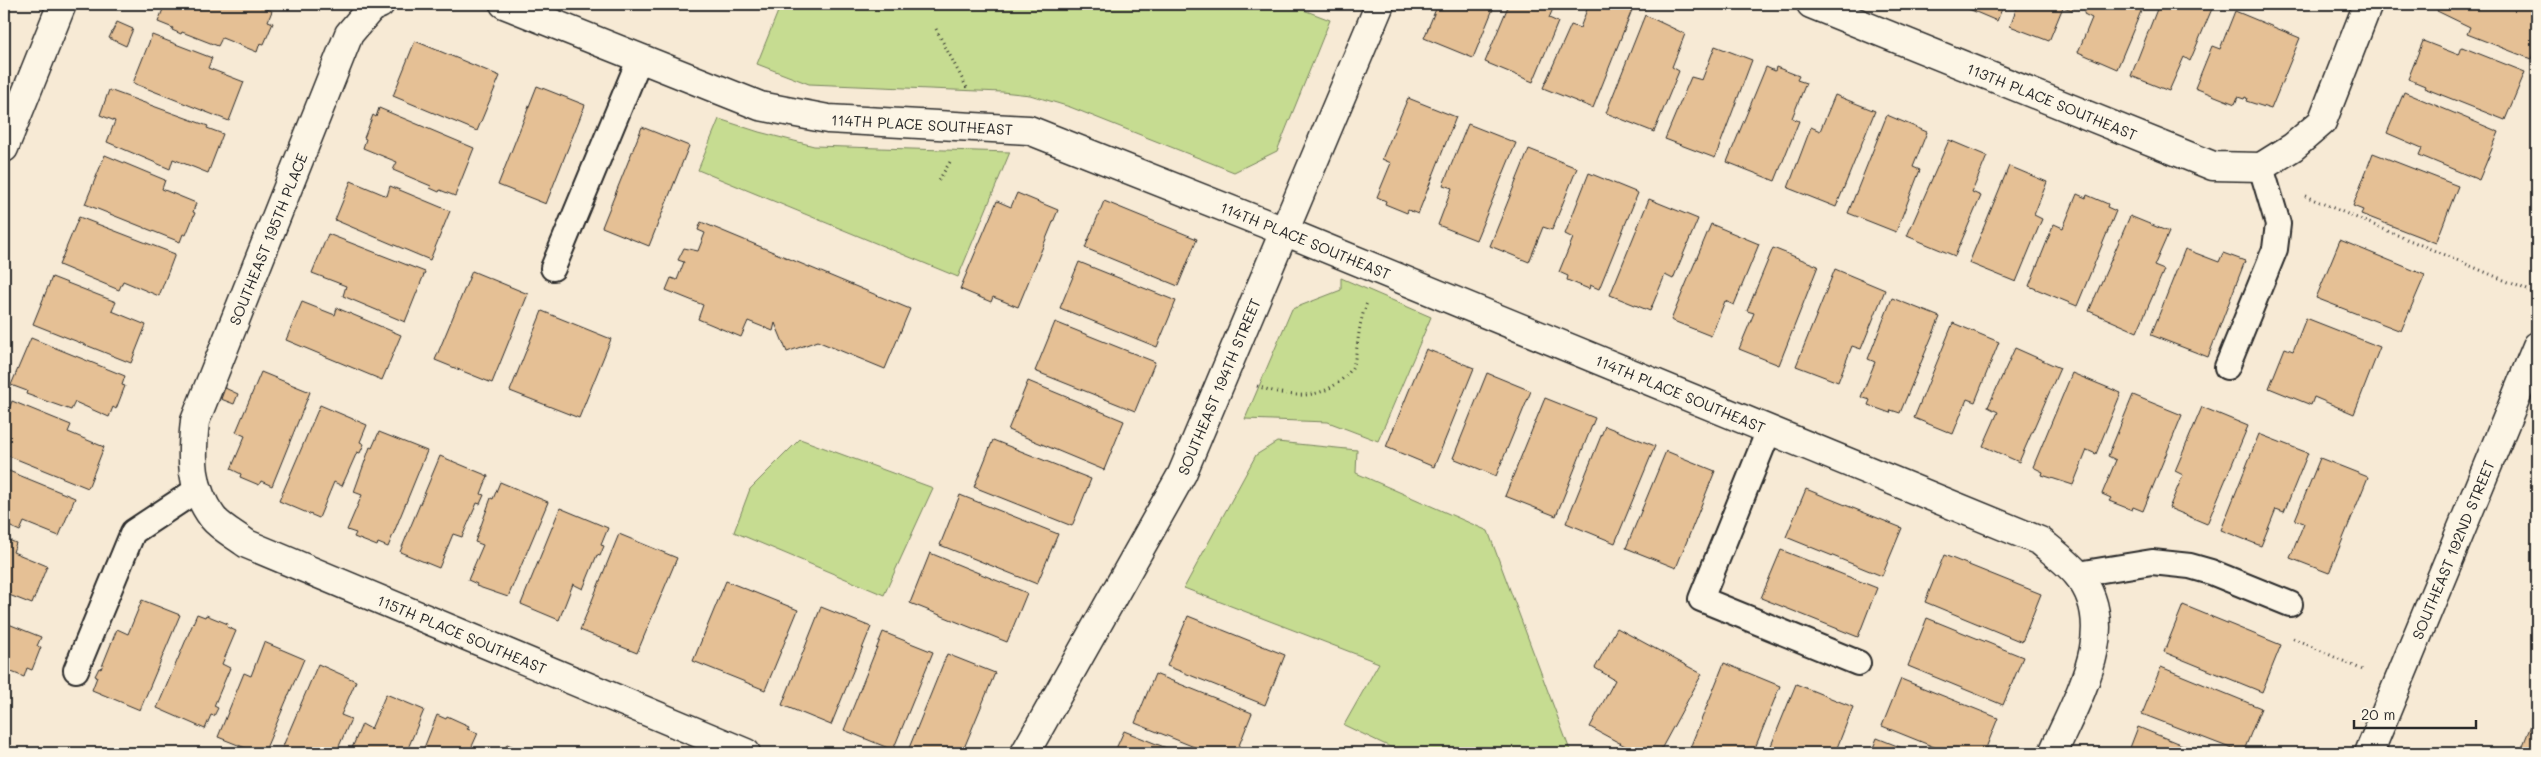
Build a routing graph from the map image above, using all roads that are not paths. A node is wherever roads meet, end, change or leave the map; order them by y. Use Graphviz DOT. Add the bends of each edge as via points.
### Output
graph roads {
  1 [pos="62,4"];
  2 [pos="380,4"];
  3 [pos="504,4"];
  4 [pos="1380,4"];
  5 [pos="1811,4"];
  6 [pos="2368,4"];
  7 [pos="640,58"];
  8 [pos="4,148"];
  9 [pos="2261,167"];
  10 [pos="1284,231"];
  11 [pos="553,268"];
  12 [pos="2537,346"];
  13 [pos="2228,367"];
  14 [pos="1769,430"];
  15 [pos="198,489"];
  16 [pos="2078,574"];
  17 [pos="2287,603"];
  18 [pos="1858,662"];
  19 [pos="76,670"];
  20 [pos="746,753"];
  21 [pos="1025,753"];
  22 [pos="2053,753"];
  23 [pos="2369,753"];
  1 -- 8 [label="street"];
  2 -- 15 [label="street, SOUTHEAST 195TH PLACE" via="371,8 349,34 196,421 191,457"];
  3 -- 7 [label="street, 114TH PLACE SOUTHEAST"];
  4 -- 10 [label="street, SOUTHEAST 194TH STREET"];
  5 -- 9 [label="street, 113TH PLACE SOUTHEAST" via="2213,166"];
  6 -- 9 [label="street" via="2322,122 2293,147"];
  7 -- 10 [label="street, 114TH PLACE SOUTHEAST" via="760,106 828,119 1029,130"];
  7 -- 11 [label="lane"];
  9 -- 13 [label="lane" via="2278,224 2275,249"];
  10 -- 14 [label="street, 114TH PLACE SOUTHEAST"];
  10 -- 21 [label="street, SOUTHEAST 194TH STREET" via="1182,474"];
  12 -- 23 [label="street, SOUTHEAST 192ND STREET"];
  14 -- 16 [label="street, 114TH PLACE SOUTHEAST" via="2040,541"];
  14 -- 18 [label="lane" via="1701,599"];
  15 -- 19 [label="lane" via="133,532"];
  15 -- 20 [label="street, 115TH PLACE SOUTHEAST" via="214,519 247,544"];
  16 -- 17 [label="lane" via="2152,562 2190,566"];
  16 -- 22 [label="street" via="2093,603 2096,636 2092,661"];
}
